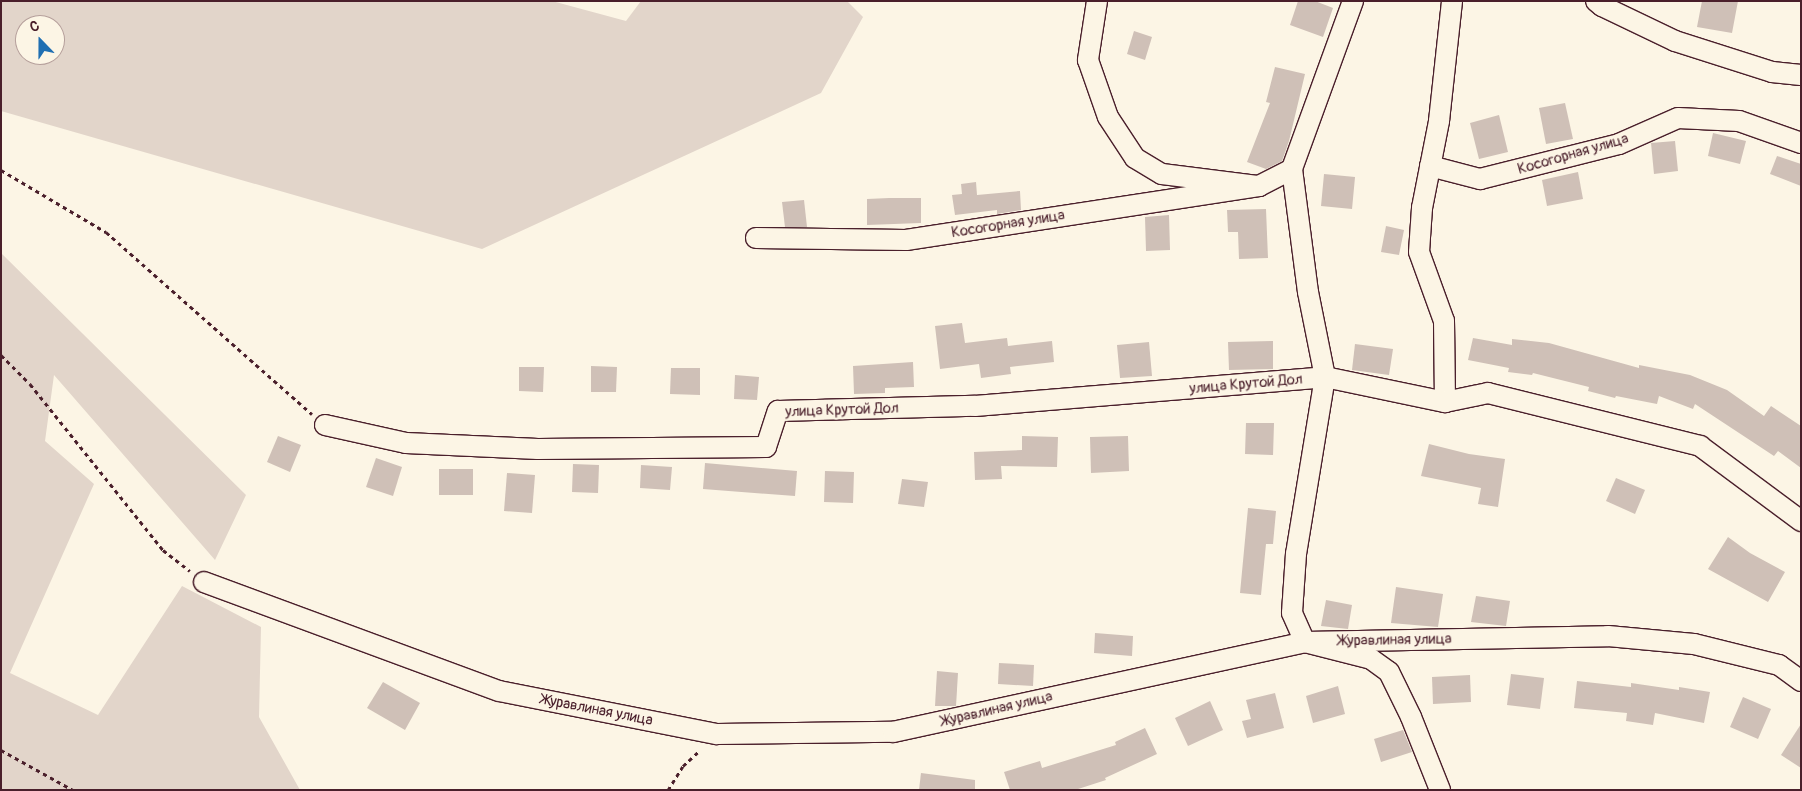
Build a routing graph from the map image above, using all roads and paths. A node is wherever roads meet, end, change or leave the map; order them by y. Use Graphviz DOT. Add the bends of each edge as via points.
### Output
graph roads {
  1 [pos="1097,1"];
  2 [pos="1353,1"];
  3 [pos="1452,1"];
  4 [pos="1596,1"];
  5 [pos="1801,75"];
  6 [pos="1801,143"];
  7 [pos="1430,166"];
  8 [pos="1292,169"];
  9 [pos="1,170"];
  10 [pos="1259,186"];
  11 [pos="756,238"];
  12 [pos="1,355"];
  13 [pos="1325,377"];
  14 [pos="1445,402"];
  15 [pos="325,425"];
  16 [pos="1801,521"];
  17 [pos="204,582"];
  18 [pos="1305,642"];
  19 [pos="1801,681"];
  20 [pos="717,734"];
  21 [pos="1,750"];
  22 [pos="73,790"];
  23 [pos="668,790"];
  24 [pos="1440,790"];
  1 -- 10 [label="street" via="1088,60 1108,117 1135,158 1162,174"];
  2 -- 8 [label="street"];
  3 -- 7 [label="street" via="1439,121"];
  4 -- 5 [label="street" via="1675,41 1772,72"];
  6 -- 7 [label="street, Косогорная улица" via="1739,121 1678,118 1619,144 1480,179"];
  7 -- 14 [label="street" via="1422,208 1419,252 1444,321"];
  8 -- 10 [label="street, Косогорная улица"];
  8 -- 13 [label="street" via="1308,292"];
  9 -- 15 [label="path" via="106,232"];
  10 -- 11 [label="street, Косогорная улица" via="906,240"];
  12 -- 17 [label="path" via="30,384 163,550"];
  13 -- 14 [label="street, улица Крутой Дол"];
  13 -- 15 [label="street, улица Крутой Дол" via="975,406 778,412 766,447 538,449 406,443"];
  13 -- 18 [label="street, улица Крутой Дол" via="1296,554 1292,613"];
  14 -- 16 [label="street, улица Крутой Дол" via="1488,393 1700,446"];
  17 -- 20 [label="street, Журавлиная улица" via="499,691"];
  18 -- 19 [label="street, Журавлиная улица" via="1608,636 1694,644 1779,666"];
  18 -- 20 [label="street, Журавлиная улица" via="893,732"];
  18 -- 24 [label="street" via="1372,659 1389,672"];
  20 -- 23 [label="path" via="683,766"];
  21 -- 22 [label="path"];
}
